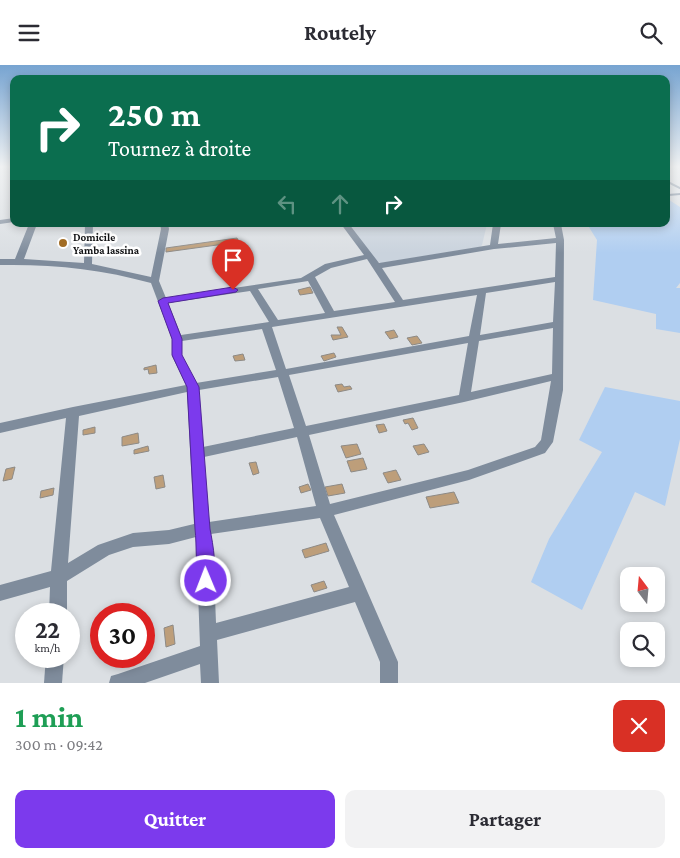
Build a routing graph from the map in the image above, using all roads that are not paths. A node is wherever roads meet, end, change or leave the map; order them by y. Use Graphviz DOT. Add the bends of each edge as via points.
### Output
graph roads {
  1 [pos="32,227"];
  2 [pos="89,227"];
  3 [pos="165,227"];
  4 [pos="347,227"];
  5 [pos="497,227"];
  6 [pos="558,227"];
  7 [pos="560,240"];
  8 [pos="494,247"];
  9 [pos="369,257"];
  10 [pos="19,261"];
  11 [pos="0,262"];
  12 [pos="88,266"];
  13 [pos="377,266"];
  14 [pos="310,277"];
  15 [pos="558,279"];
  16 [pos="156,281"];
  17 [pos="253,287"];
  18 [pos="482,290"];
  19 [pos="163,301"];
  20 [pos="401,304"];
  21 [pos="331,315"];
  22 [pos="271,324"];
  23 [pos="557,324"];
  24 [pos="474,338"];
  25 [pos="177,339"];
  26 [pos="282,373"];
  27 [pos="557,376"];
  28 [pos="193,387"];
  29 [pos="464,398"];
  30 [pos="73,411"];
  31 [pos="0,427"];
  32 [pos="302,432"];
  33 [pos="198,453"];
  34 [pos="325,511"];
  35 [pos="202,529"];
  36 [pos="59,577"];
  37 [pos="0,593"];
  38 [pos="358,593"];
  39 [pos="58,603"];
  40 [pos="207,643"];
  41 [pos="54,668"];
  42 [pos="53,683"];
  43 [pos="118,683"];
  44 [pos="210,683"];
  45 [pos="389,683"];
  1 -- 10 [label="street"];
  2 -- 12 [label="street"];
  3 -- 16 [label="street"];
  4 -- 9 [label="street"];
  5 -- 8 [label="street"];
  6 -- 7 [label="street"];
  7 -- 8 [label="street"];
  7 -- 15 [label="street"];
  8 -- 13 [label="street"];
  9 -- 13 [label="street"];
  9 -- 14 [label="street" via="328,266"];
  10 -- 11 [label="street"];
  10 -- 12 [label="street"];
  12 -- 16 [label="street"];
  13 -- 20 [label="street"];
  14 -- 17 [label="street"];
  14 -- 21 [label="street"];
  15 -- 18 [label="street"];
  15 -- 23 [label="street"];
  16 -- 19 [label="street"];
  17 -- 19 [label="street"];
  17 -- 22 [label="street" via="259,301 271,312"];
  18 -- 20 [label="street"];
  18 -- 24 [label="street"];
  19 -- 25 [label="street"];
  20 -- 21 [label="street"];
  21 -- 22 [label="street"];
  22 -- 25 [label="street"];
  22 -- 26 [label="street"];
  23 -- 24 [label="street"];
  23 -- 27 [label="street"];
  24 -- 26 [label="street"];
  24 -- 29 [label="street"];
  25 -- 28 [label="street" via="177,355"];
  26 -- 28 [label="street"];
  26 -- 32 [label="street"];
  27 -- 29 [label="street"];
  27 -- 34 [label="street" via="547,442 540,450 468,475"];
  28 -- 30 [label="street"];
  28 -- 33 [label="street"];
  29 -- 32 [label="street"];
  30 -- 31 [label="street"];
  30 -- 36 [label="street"];
  32 -- 33 [label="street"];
  32 -- 34 [label="street"];
  33 -- 35 [label="street"];
  34 -- 35 [label="street"];
  34 -- 38 [label="street"];
  35 -- 36 [label="street" via="117,544"];
  35 -- 40 [label="street"];
  36 -- 37 [label="street"];
  36 -- 39 [label="street"];
  38 -- 40 [label="street"];
  38 -- 45 [label="street" via="389,663"];
  40 -- 43 [label="street"];
  40 -- 44 [label="street"];
  41 -- 42 [label="street"];
}
